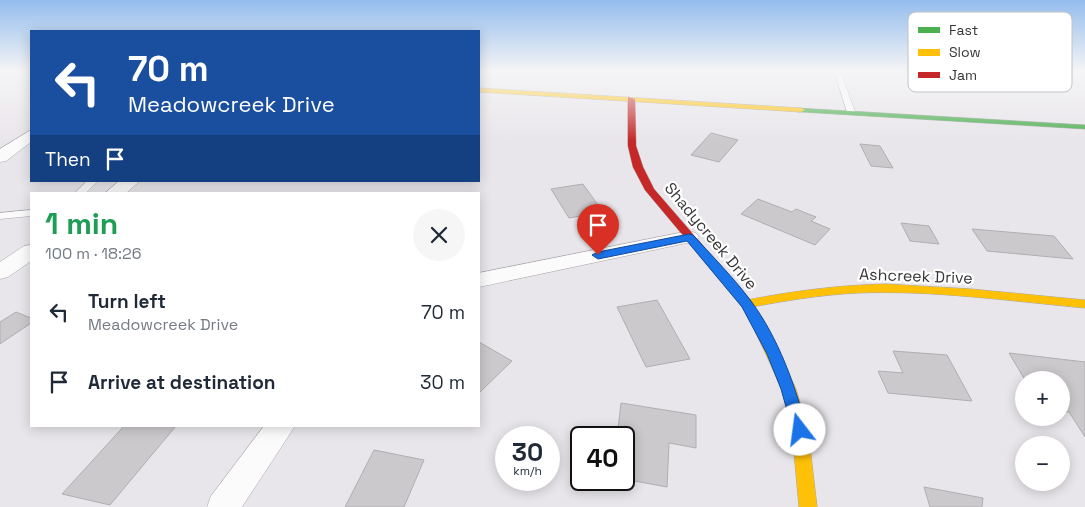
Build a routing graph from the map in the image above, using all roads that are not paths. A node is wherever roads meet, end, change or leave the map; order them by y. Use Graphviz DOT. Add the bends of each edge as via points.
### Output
graph roads {
  1 [pos="541,94"];
  2 [pos="845,94"];
  3 [pos="631,99"];
  4 [pos="851,112"];
  5 [pos="1085,127"];
  6 [pos="0,136"];
  7 [pos="30,136"];
  8 [pos="0,156"];
  9 [pos="91,182"];
  10 [pos="130,182"];
  11 [pos="81,192"];
  12 [pos="116,192"];
  13 [pos="30,213"];
  14 [pos="0,216"];
  15 [pos="689,237"];
  16 [pos="30,251"];
  17 [pos="0,272"];
  18 [pos="480,280"];
  19 [pos="747,304"];
  20 [pos="1085,304"];
  21 [pos="280,427"];
  22 [pos="223,507"];
  23 [pos="808,507"];
  1 -- 3 [label="street"];
  2 -- 4 [label="lane"];
  3 -- 4 [label="street"];
  3 -- 15 [label="street, Shadycreek Drive" via="629,134 633,156 650,190"];
  4 -- 5 [label="street"];
  6 -- 7 [label="street"];
  7 -- 8 [label="street"];
  9 -- 11 [label="lane"];
  10 -- 12 [label="street"];
  13 -- 14 [label="lane"];
  15 -- 18 [label="street"];
  15 -- 19 [label="street, Shadycreek Drive"];
  16 -- 17 [label="street"];
  19 -- 20 [label="street, Ashcreek Drive" via="828,291 872,289 934,290"];
  19 -- 23 [label="street, Shadycreek Drive" via="774,354 788,389 800,430"];
  21 -- 22 [label="street"];
}
